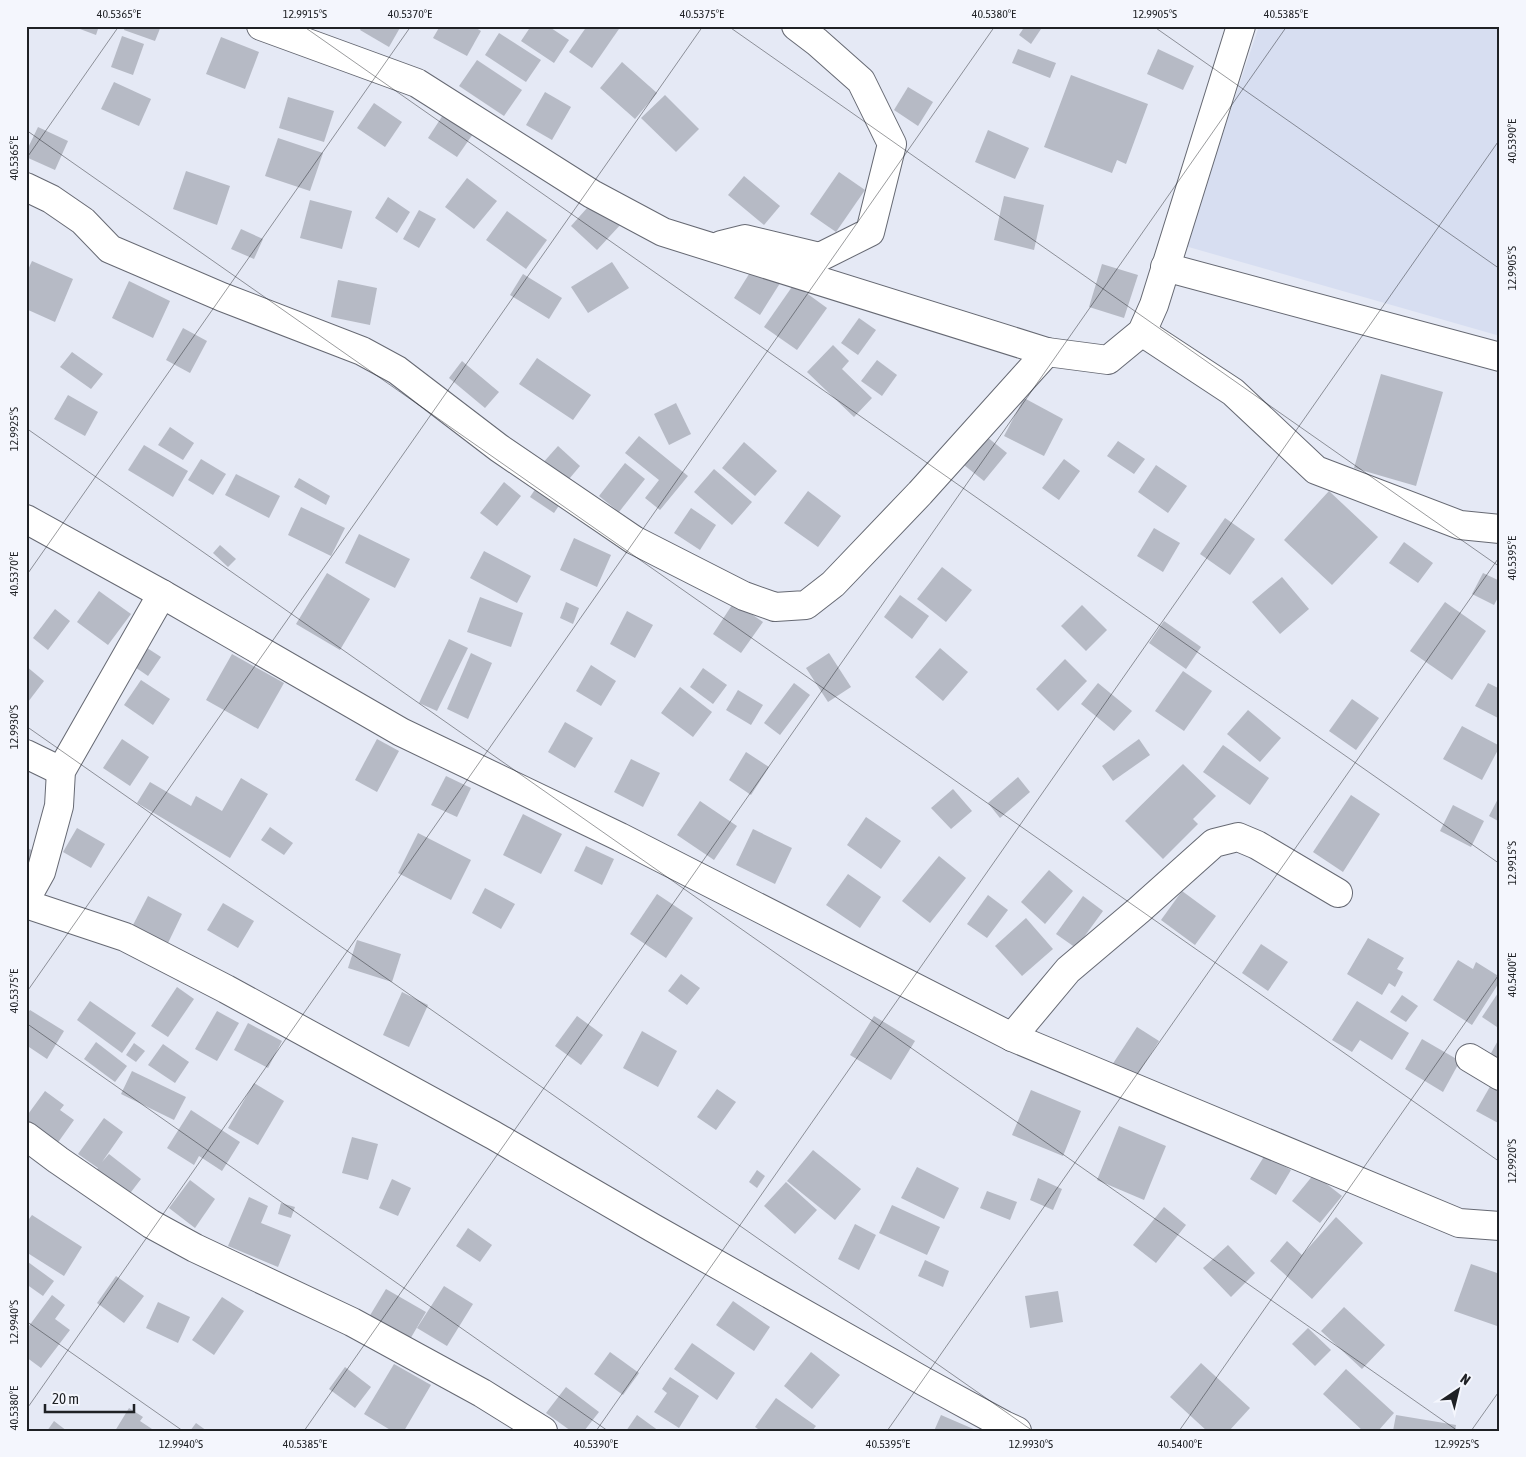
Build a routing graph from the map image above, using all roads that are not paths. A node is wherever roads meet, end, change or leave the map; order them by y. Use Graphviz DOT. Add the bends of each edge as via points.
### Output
graph roads {
  1 [pos="261,26"];
  2 [pos="796,26"];
  3 [pos="1233,30"];
  4 [pos="26,187"];
  5 [pos="713,248"];
  6 [pos="1165,267"];
  7 [pos="1142,332"];
  8 [pos="1047,352"];
  9 [pos="1500,356"];
  10 [pos="26,519"];
  11 [pos="1500,529"];
  12 [pos="162,594"];
  13 [pos="26,754"];
  14 [pos="61,771"];
  15 [pos="1338,893"];
  16 [pos="26,899"];
  17 [pos="26,904"];
  18 [pos="1012,1037"];
  19 [pos="1470,1058"];
  20 [pos="1500,1076"];
  21 [pos="26,1136"];
  22 [pos="1500,1226"];
  23 [pos="544,1431"];
  24 [pos="1017,1431"];
  1 -- 5 [label="street" via="417,83 592,194 664,232"];
  2 -- 5 [label="street" via="861,81 892,144 870,232 820,257 745,239"];
  3 -- 6 [label="street"];
  4 -- 8 [label="street" via="52,199 83,221 110,249 362,351 397,370 499,448 634,540 744,596 775,607 806,605 833,584"];
  5 -- 8 [label="street"];
  6 -- 7 [label="street"];
  6 -- 9 [label="street"];
  7 -- 8 [label="street" via="1108,360"];
  7 -- 11 [label="street" via="1233,392 1316,470 1460,525"];
  10 -- 12 [label="street"];
  12 -- 14 [label="street"];
  12 -- 18 [label="street" via="401,732 620,837"];
  13 -- 14 [label="street"];
  14 -- 16 [label="street" via="59,806 41,872"];
  15 -- 18 [label="street" via="1258,845 1238,837 1214,843 1068,970"];
  17 -- 24 [label="street" via="125,937 226,989 493,1135 652,1228"];
  18 -- 22 [label="street" via="1459,1223"];
  19 -- 20 [label="street"];
  21 -- 23 [label="street" via="151,1224 352,1322"];
}
